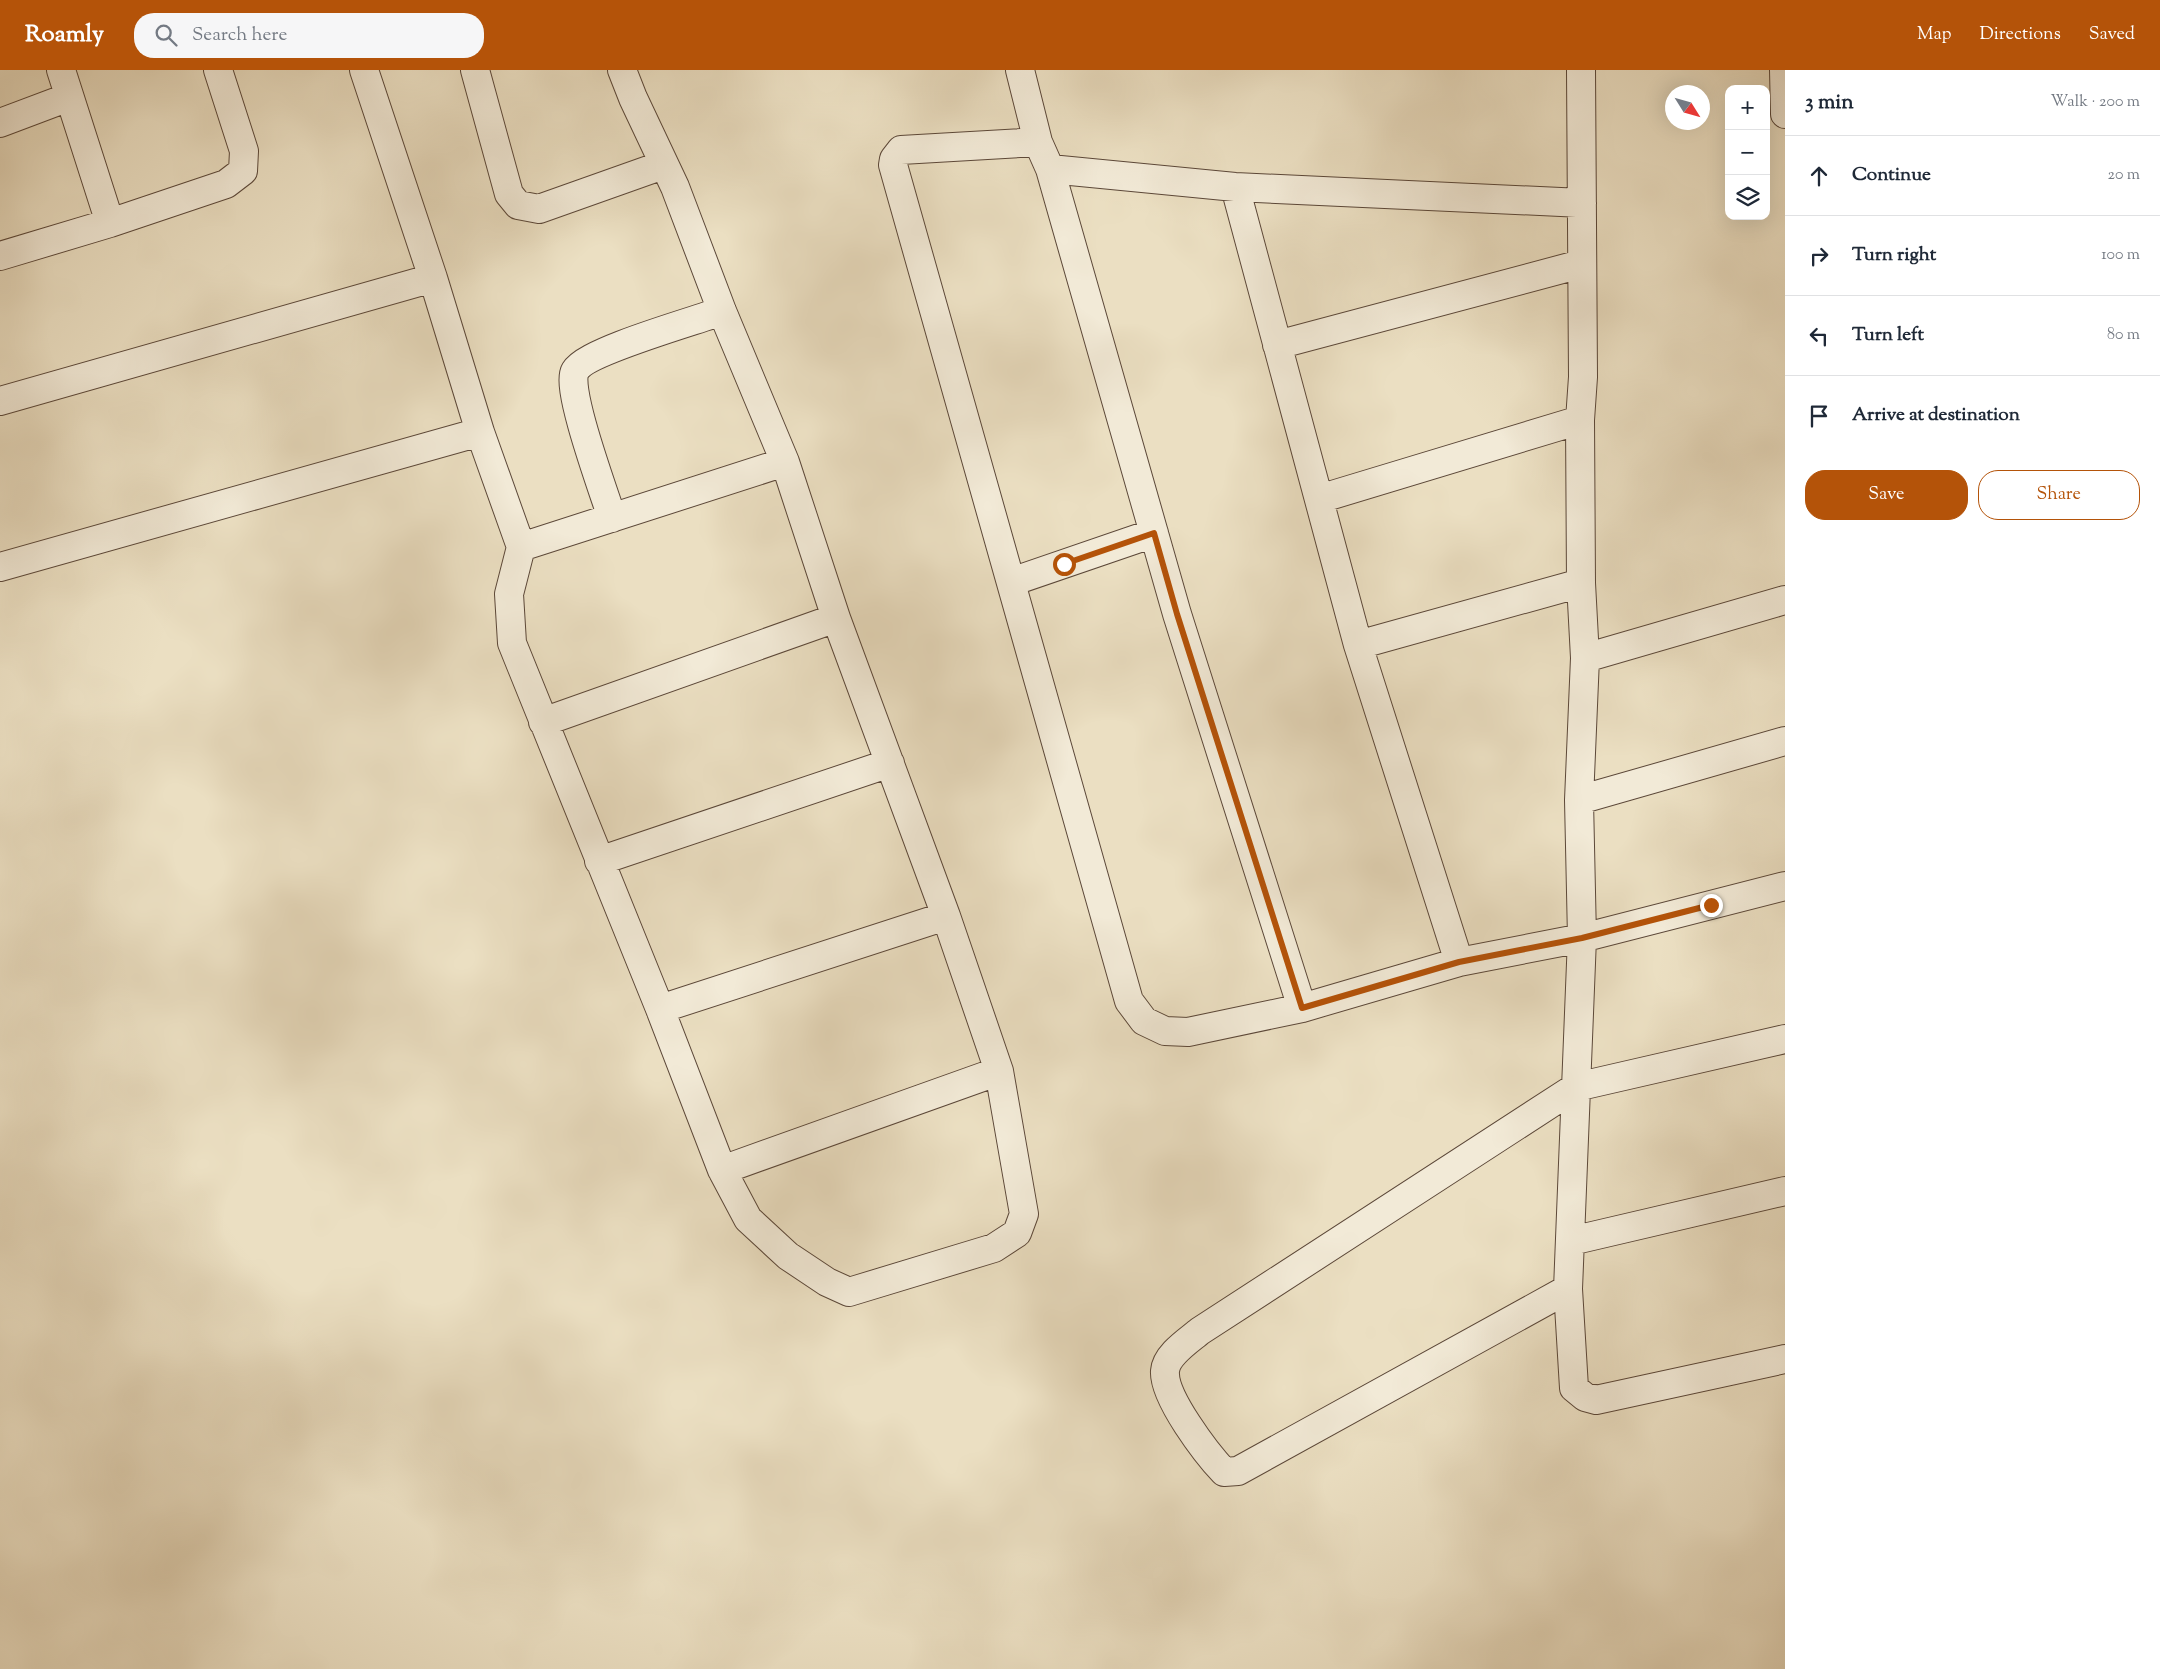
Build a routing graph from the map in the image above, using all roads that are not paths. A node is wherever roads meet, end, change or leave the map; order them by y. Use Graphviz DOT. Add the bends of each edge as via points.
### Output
graph roads {
  1 [pos="61,70"];
  2 [pos="218,70"];
  3 [pos="364,70"];
  4 [pos="475,70"];
  5 [pos="622,70"];
  6 [pos="1020,70"];
  7 [pos="1581,70"];
  8 [pos="1784,70"];
  9 [pos="69,97"];
  10 [pos="1785,114"];
  11 [pos="0,123"];
  12 [pos="1038,142"];
  13 [pos="664,165"];
  14 [pos="1050,168"];
  15 [pos="1235,187"];
  16 [pos="1582,203"];
  17 [pos="110,223"];
  18 [pos="0,256"];
  19 [pos="1581,264"];
  20 [pos="433,278"];
  21 [pos="722,311"];
  22 [pos="1277,345"];
  23 [pos="0,401"];
  24 [pos="1580,420"];
  25 [pos="480,432"];
  26 [pos="785,462"];
  27 [pos="1319,499"];
  28 [pos="612,518"];
  29 [pos="1154,533"];
  30 [pos="521,547"];
  31 [pos="0,568"];
  32 [pos="1011,582"];
  33 [pos="1581,584"];
  34 [pos="1785,600"];
  35 [pos="836,618"];
  36 [pos="1358,645"];
  37 [pos="1586,658"];
  38 [pos="543,722"];
  39 [pos="1785,741"];
  40 [pos="890,763"];
  41 [pos="1579,800"];
  42 [pos="599,861"];
  43 [pos="1785,886"];
  44 [pos="946,916"];
  45 [pos="1582,938"];
  46 [pos="1459,962"];
  47 [pos="1302,1008"];
  48 [pos="660,1009"];
  49 [pos="1785,1039"];
  50 [pos="999,1071"];
  51 [pos="1576,1087"];
  52 [pos="722,1170"];
  53 [pos="1785,1191"];
  54 [pos="1572,1241"];
  55 [pos="1568,1289"];
  56 [pos="1785,1359"];
  1 -- 9 [label="street"];
  2 -- 17 [label="street" via="244,151 243,171 226,184"];
  3 -- 20 [label="street"];
  4 -- 13 [label="street" via="509,194 518,204 540,209"];
  5 -- 13 [label="street"];
  6 -- 12 [label="street"];
  7 -- 16 [label="street"];
  8 -- 10 [label="street"];
  9 -- 11 [label="street"];
  9 -- 17 [label="street"];
  12 -- 14 [label="street"];
  12 -- 32 [label="street" via="901,150 893,165"];
  13 -- 21 [label="street"];
  14 -- 15 [label="street"];
  14 -- 29 [label="street"];
  15 -- 16 [label="street"];
  15 -- 22 [label="street"];
  16 -- 19 [label="street"];
  17 -- 18 [label="street"];
  19 -- 22 [label="street"];
  19 -- 24 [label="street" via="1583,377"];
  20 -- 23 [label="street"];
  20 -- 25 [label="street"];
  21 -- 26 [label="street"];
  21 -- 28 [label="street" via="602,352 574,372 572,384 579,415"];
  22 -- 27 [label="street"];
  24 -- 27 [label="street"];
  24 -- 33 [label="street"];
  25 -- 30 [label="street"];
  25 -- 31 [label="street"];
  26 -- 28 [label="street"];
  26 -- 35 [label="street"];
  27 -- 36 [label="street"];
  28 -- 30 [label="street"];
  29 -- 32 [label="street"];
  29 -- 47 [label="street"];
  30 -- 38 [label="street" via="509,594 512,643"];
  32 -- 47 [label="street" via="1130,1001 1144,1020 1165,1031 1180,1032"];
  33 -- 36 [label="street"];
  33 -- 37 [label="street"];
  34 -- 37 [label="street"];
  35 -- 38 [label="street"];
  35 -- 40 [label="street"];
  36 -- 46 [label="street"];
  37 -- 41 [label="street"];
  38 -- 42 [label="street"];
  39 -- 41 [label="street"];
  40 -- 42 [label="street"];
  40 -- 44 [label="street"];
  41 -- 45 [label="street"];
  42 -- 48 [label="street"];
  43 -- 45 [label="street"];
  44 -- 48 [label="street"];
  44 -- 50 [label="street"];
  45 -- 46 [label="street"];
  45 -- 51 [label="street"];
  46 -- 47 [label="street"];
  48 -- 52 [label="street"];
  49 -- 51 [label="street"];
  50 -- 52 [label="street"];
  50 -- 52 [label="street" via="1024,1214 1017,1233 994,1248 848,1292 788,1256 748,1218"];
  51 -- 54 [label="street"];
  51 -- 55 [label="street" via="1200,1331 1169,1362 1165,1370 1167,1383 1192,1434 1213,1460 1224,1472 1238,1470"];
  53 -- 54 [label="street"];
  54 -- 55 [label="street"];
  55 -- 56 [label="street" via="1574,1388 1596,1400"];
}
